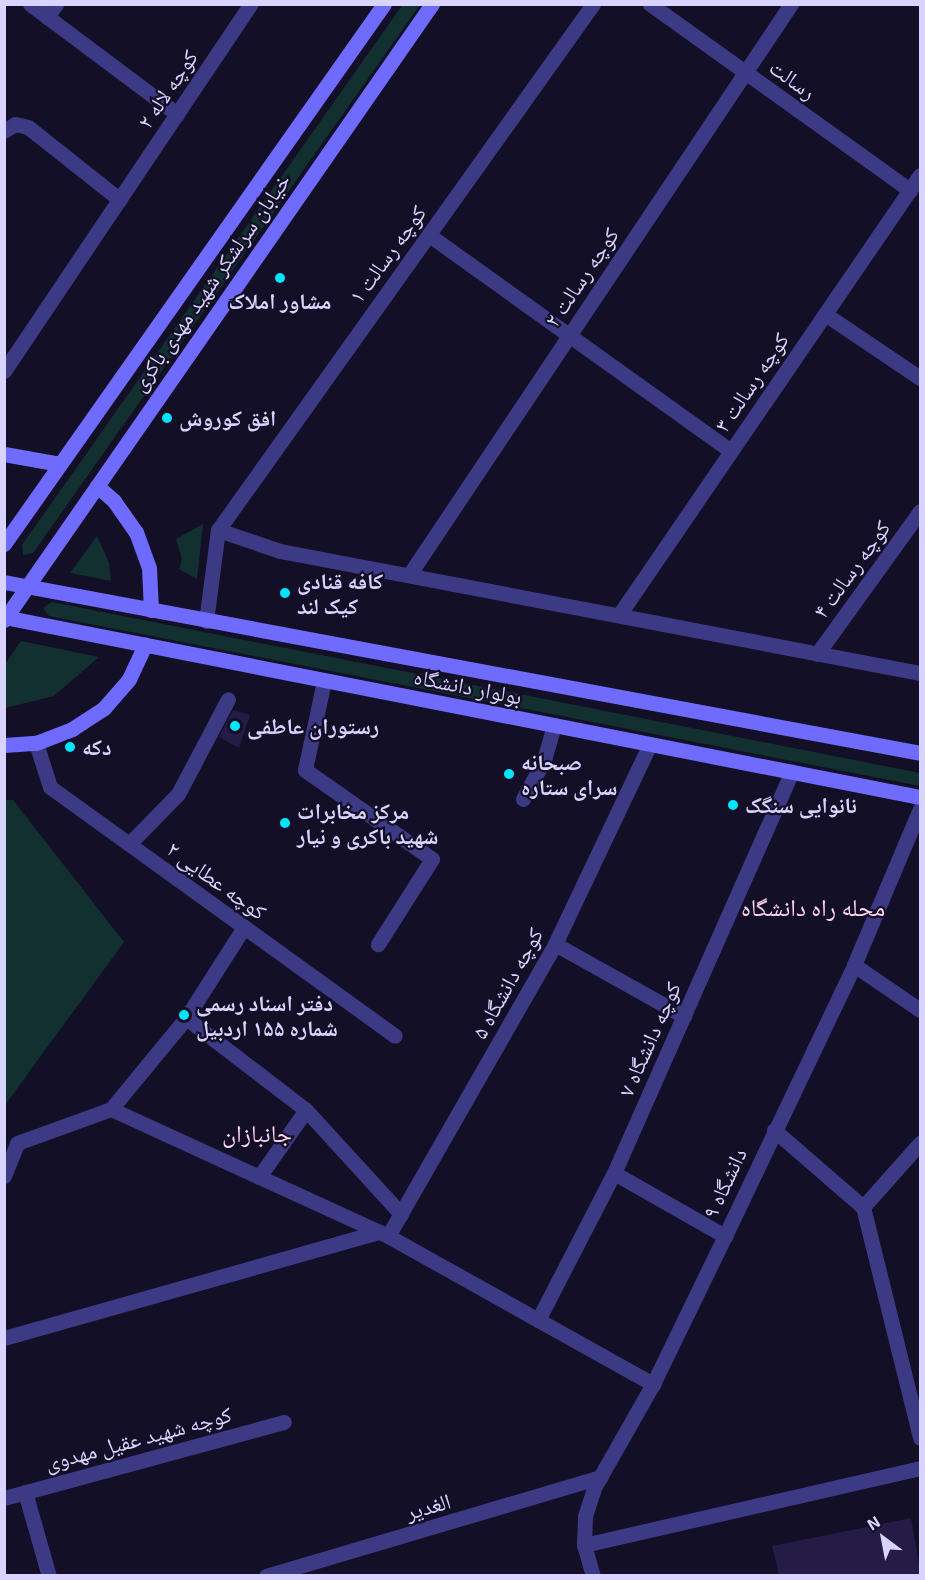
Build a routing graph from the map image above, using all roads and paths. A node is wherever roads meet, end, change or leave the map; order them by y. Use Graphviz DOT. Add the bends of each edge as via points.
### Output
graph roads {
  1 [pos="30,4"];
  2 [pos="251,4"];
  3 [pos="384,4"];
  4 [pos="432,4"];
  5 [pos="593,4"];
  6 [pos="650,4"];
  7 [pos="791,4"];
  8 [pos="52,11"];
  9 [pos="746,73"];
  10 [pos="177,114"];
  11 [pos="4,131"];
  12 [pos="921,175"];
  13 [pos="910,190"];
  14 [pos="120,200"];
  15 [pos="429,235"];
  16 [pos="825,314"];
  17 [pos="569,336"];
  18 [pos="4,371"];
  19 [pos="921,378"];
  20 [pos="731,451"];
  21 [pos="4,454"];
  22 [pos="60,464"];
  23 [pos="97,486"];
  24 [pos="921,511"];
  25 [pos="218,530"];
  26 [pos="4,544"];
  27 [pos="409,575"];
  28 [pos="4,582"];
  29 [pos="27,587"];
  30 [pos="151,610"];
  31 [pos="619,615"];
  32 [pos="5,618"];
  33 [pos="206,621"];
  34 [pos="145,644"];
  35 [pos="817,654"];
  36 [pos="921,673"];
  37 [pos="324,681"];
  38 [pos="228,699"];
  39 [pos="554,725"];
  40 [pos="36,743"];
  41 [pos="650,744"];
  42 [pos="4,745"];
  43 [pos="921,753"];
  44 [pos="792,772"];
  45 [pos="921,797"];
  46 [pos="523,799"];
  47 [pos="921,809"];
  48 [pos="129,844"];
  49 [pos="244,927"];
  50 [pos="378,944"];
  51 [pos="555,944"];
  52 [pos="854,964"];
  53 [pos="921,1010"];
  54 [pos="684,1016"];
  55 [pos="186,1018"];
  56 [pos="395,1036"];
  57 [pos="111,1109"];
  58 [pos="306,1110"];
  59 [pos="774,1130"];
  60 [pos="11,1142"];
  61 [pos="921,1143"];
  62 [pos="614,1173"];
  63 [pos="4,1176"];
  64 [pos="260,1177"];
  65 [pos="863,1207"];
  66 [pos="401,1214"];
  67 [pos="384,1234"];
  68 [pos="725,1236"];
  69 [pos="538,1320"];
  70 [pos="4,1338"];
  71 [pos="653,1384"];
  72 [pos="284,1422"];
  73 [pos="921,1438"];
  74 [pos="921,1468"];
  75 [pos="601,1477"];
  76 [pos="25,1492"];
  77 [pos="4,1498"];
  78 [pos="584,1545"];
  79 [pos="49,1575"];
  80 [pos="267,1575"];
  81 [pos="593,1575"];
  1 -- 8 [label="street"];
  2 -- 10 [label="street, کوچه لاله ۲"];
  3 -- 22 [label="main road, خیابان سرلشکر شهید مهدی باکری"];
  4 -- 23 [label="main road, خیابان سرلشکر شهید مهدی باکری"];
  5 -- 15 [label="street, کوچه رسالت ۱"];
  6 -- 9 [label="street, رسالت"];
  7 -- 9 [label="street, کوچه رسالت ۲"];
  8 -- 10 [label="street"];
  9 -- 13 [label="street, رسالت"];
  9 -- 17 [label="street, کوچه رسالت ۲"];
  10 -- 14 [label="street, کوچه لاله ۲"];
  11 -- 14 [label="street" via="15,124 28,127"];
  12 -- 13 [label="street, کوچه رسالت ۳"];
  13 -- 16 [label="street, کوچه رسالت ۳"];
  14 -- 18 [label="street, کوچه لاله ۲"];
  15 -- 17 [label="street"];
  15 -- 25 [label="street, کوچه رسالت ۱"];
  16 -- 19 [label="street"];
  16 -- 20 [label="street, کوچه رسالت ۳"];
  17 -- 20 [label="street"];
  17 -- 27 [label="street, کوچه رسالت ۲"];
  20 -- 31 [label="street, کوچه رسالت ۳"];
  21 -- 22 [label="main road"];
  22 -- 26 [label="main road, خیابان سرلشکر شهید مهدی باکری"];
  23 -- 29 [label="main road, خیابان سرلشکر شهید مهدی باکری"];
  23 -- 30 [label="main road" via="114,501 136,532 149,568"];
  24 -- 35 [label="street, کوچه رسالت ۴"];
  25 -- 27 [label="street" via="280,551"];
  25 -- 33 [label="street"];
  27 -- 31 [label="street"];
  28 -- 29 [label="main road, بولوار دانشگاه"];
  29 -- 30 [label="main road, بولوار دانشگاه"];
  29 -- 32 [label="main road, خیابان سرلشکر شهید مهدی باکری"];
  30 -- 33 [label="main road, بولوار دانشگاه"];
  31 -- 35 [label="street"];
  32 -- 34 [label="main road, بولوار دانشگاه"];
  33 -- 43 [label="main road, بولوار دانشگاه"];
  34 -- 37 [label="main road, بولوار دانشگاه"];
  34 -- 40 [label="main road" via="129,679 104,708 72,729"];
  35 -- 36 [label="street"];
  37 -- 39 [label="main road, بولوار دانشگاه"];
  37 -- 50 [label="street" via="305,770 432,859"];
  38 -- 48 [label="street" via="178,794"];
  39 -- 41 [label="main road, بولوار دانشگاه"];
  39 -- 46 [label="street" via="544,760"];
  40 -- 42 [label="main road"];
  40 -- 48 [label="street, کوچه عطایی ۲" via="50,787"];
  41 -- 44 [label="main road, بولوار دانشگاه"];
  41 -- 51 [label="street, کوچه دانشگاه ۵"];
  44 -- 45 [label="main road, بولوار دانشگاه"];
  44 -- 54 [label="street, کوچه دانشگاه ۷"];
  47 -- 52 [label="street, دانشگاه ۹"];
  48 -- 49 [label="street, کوچه عطایی ۲"];
  49 -- 55 [label="street"];
  49 -- 56 [label="street, کوچه عطایی ۲"];
  51 -- 54 [label="street"];
  51 -- 66 [label="street, کوچه دانشگاه ۵"];
  52 -- 53 [label="street"];
  52 -- 59 [label="street, دانشگاه ۹"];
  54 -- 62 [label="street, کوچه دانشگاه ۷"];
  55 -- 57 [label="street"];
  55 -- 58 [label="street"];
  57 -- 60 [label="street"];
  57 -- 64 [label="street"];
  58 -- 64 [label="street"];
  58 -- 66 [label="street"];
  59 -- 65 [label="street"];
  59 -- 68 [label="street, دانشگاه ۹"];
  60 -- 63 [label="street"];
  61 -- 65 [label="street"];
  62 -- 68 [label="street"];
  62 -- 69 [label="street, کوچه دانشگاه ۷"];
  64 -- 67 [label="street"];
  65 -- 73 [label="street"];
  66 -- 67 [label="street, کوچه دانشگاه ۵"];
  67 -- 69 [label="street"];
  67 -- 70 [label="street"];
  68 -- 71 [label="street, دانشگاه ۹"];
  69 -- 71 [label="street"];
  71 -- 75 [label="street, دانشگاه ۹"];
  72 -- 76 [label="street, کوچه شهید عقیل مهدوی"];
  74 -- 78 [label="street"];
  75 -- 78 [label="street, دانشگاه ۹" via="585,1516"];
  75 -- 80 [label="street, الغدیر"];
  76 -- 77 [label="street, کوچه شهید عقیل مهدوی"];
  76 -- 79 [label="street"];
  78 -- 81 [label="street, دانشگاه ۹"];
}
